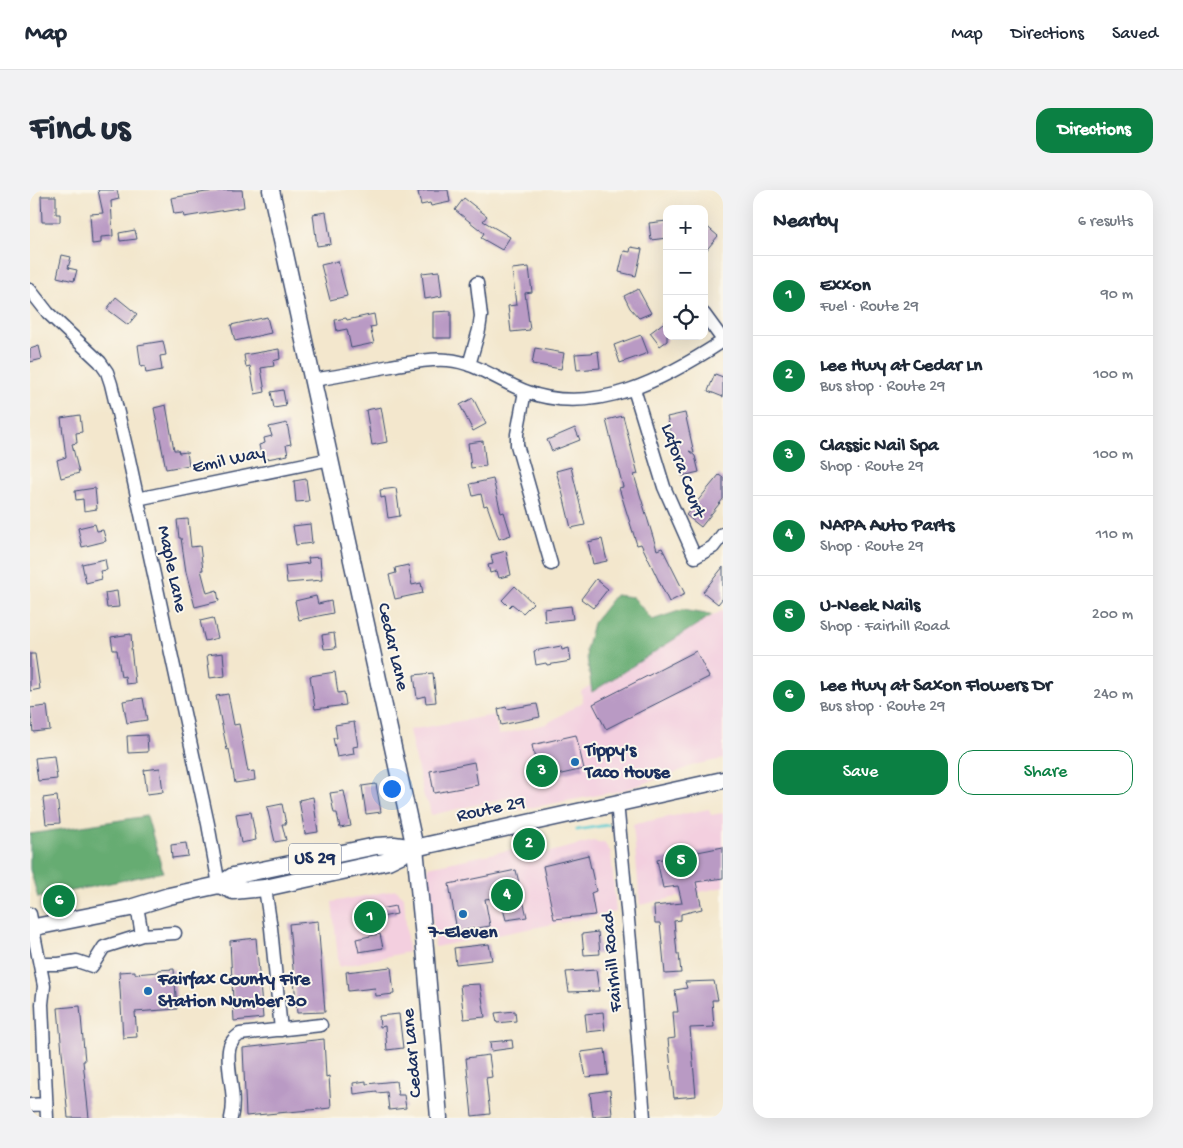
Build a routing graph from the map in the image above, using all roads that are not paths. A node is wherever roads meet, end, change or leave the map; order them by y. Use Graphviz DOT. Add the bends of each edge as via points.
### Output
graph roads {
  1 [pos="271,190"];
  2 [pos="478,283"];
  3 [pos="30,290"];
  4 [pos="708,320"];
  5 [pos="723,341"];
  6 [pos="469,365"];
  7 [pos="313,380"];
  8 [pos="634,389"];
  9 [pos="525,392"];
  10 [pos="330,458"];
  11 [pos="137,499"];
  12 [pos="723,534"];
  13 [pos="551,564"];
  14 [pos="723,780"];
  15 [pos="617,802"];
  16 [pos="415,848"];
  17 [pos="219,885"];
  18 [pos="265,888"];
  19 [pos="137,906"];
  20 [pos="31,923"];
  21 [pos="175,933"];
  22 [pos="142,935"];
  23 [pos="40,964"];
  24 [pos="36,1005"];
  25 [pos="321,1026"];
  26 [pos="280,1030"];
  27 [pos="46,1104"];
  28 [pos="30,1106"];
  29 [pos="47,1118"];
  30 [pos="231,1118"];
  31 [pos="439,1118"];
  32 [pos="644,1118"];
  1 -- 7 [label="main road, Cedar Lane"];
  2 -- 6 [label="street" via="481,316"];
  3 -- 11 [label="street, Maple Lane" via="48,313 107,372"];
  4 -- 5 [label="street"];
  5 -- 8 [label="street"];
  6 -- 7 [label="street" via="436,360"];
  6 -- 9 [label="street"];
  7 -- 10 [label="main road, Cedar Lane"];
  8 -- 9 [label="street" via="573,399"];
  8 -- 12 [label="street, Lafora Court" via="664,487 695,557 713,547"];
  9 -- 13 [label="street" via="517,445"];
  10 -- 11 [label="street, Emil Way"];
  10 -- 16 [label="main road, Cedar Lane"];
  11 -- 17 [label="street, Maple Lane"];
  14 -- 15 [label="main road, Route 29 / US 29"];
  15 -- 16 [label="main road, Route 29 / US 29"];
  15 -- 32 [label="street, Fairhill Road"];
  16 -- 17 [label="main road, Route 29 / US 29" via="376,846 233,876"];
  16 -- 18 [label="main road, Route 29 / US 29" via="388,861"];
  16 -- 31 [label="main road, Cedar Lane"];
  17 -- 18 [label="main road, Route 29 / US 29" via="233,891"];
  17 -- 19 [label="main road, Route 29 / US 29"];
  18 -- 26 [label="street"];
  19 -- 20 [label="main road, Route 29 / US 29"];
  19 -- 22 [label="street"];
  20 -- 23 [label="street"];
  21 -- 22 [label="street"];
  22 -- 23 [label="street" via="104,947 92,966 77,961"];
  23 -- 24 [label="street" via="44,986"];
  24 -- 27 [label="street"];
  25 -- 26 [label="street"];
  26 -- 30 [label="street" via="240,1034 234,1039 229,1049 233,1100"];
  27 -- 28 [label="street"];
  27 -- 29 [label="street"];
}
